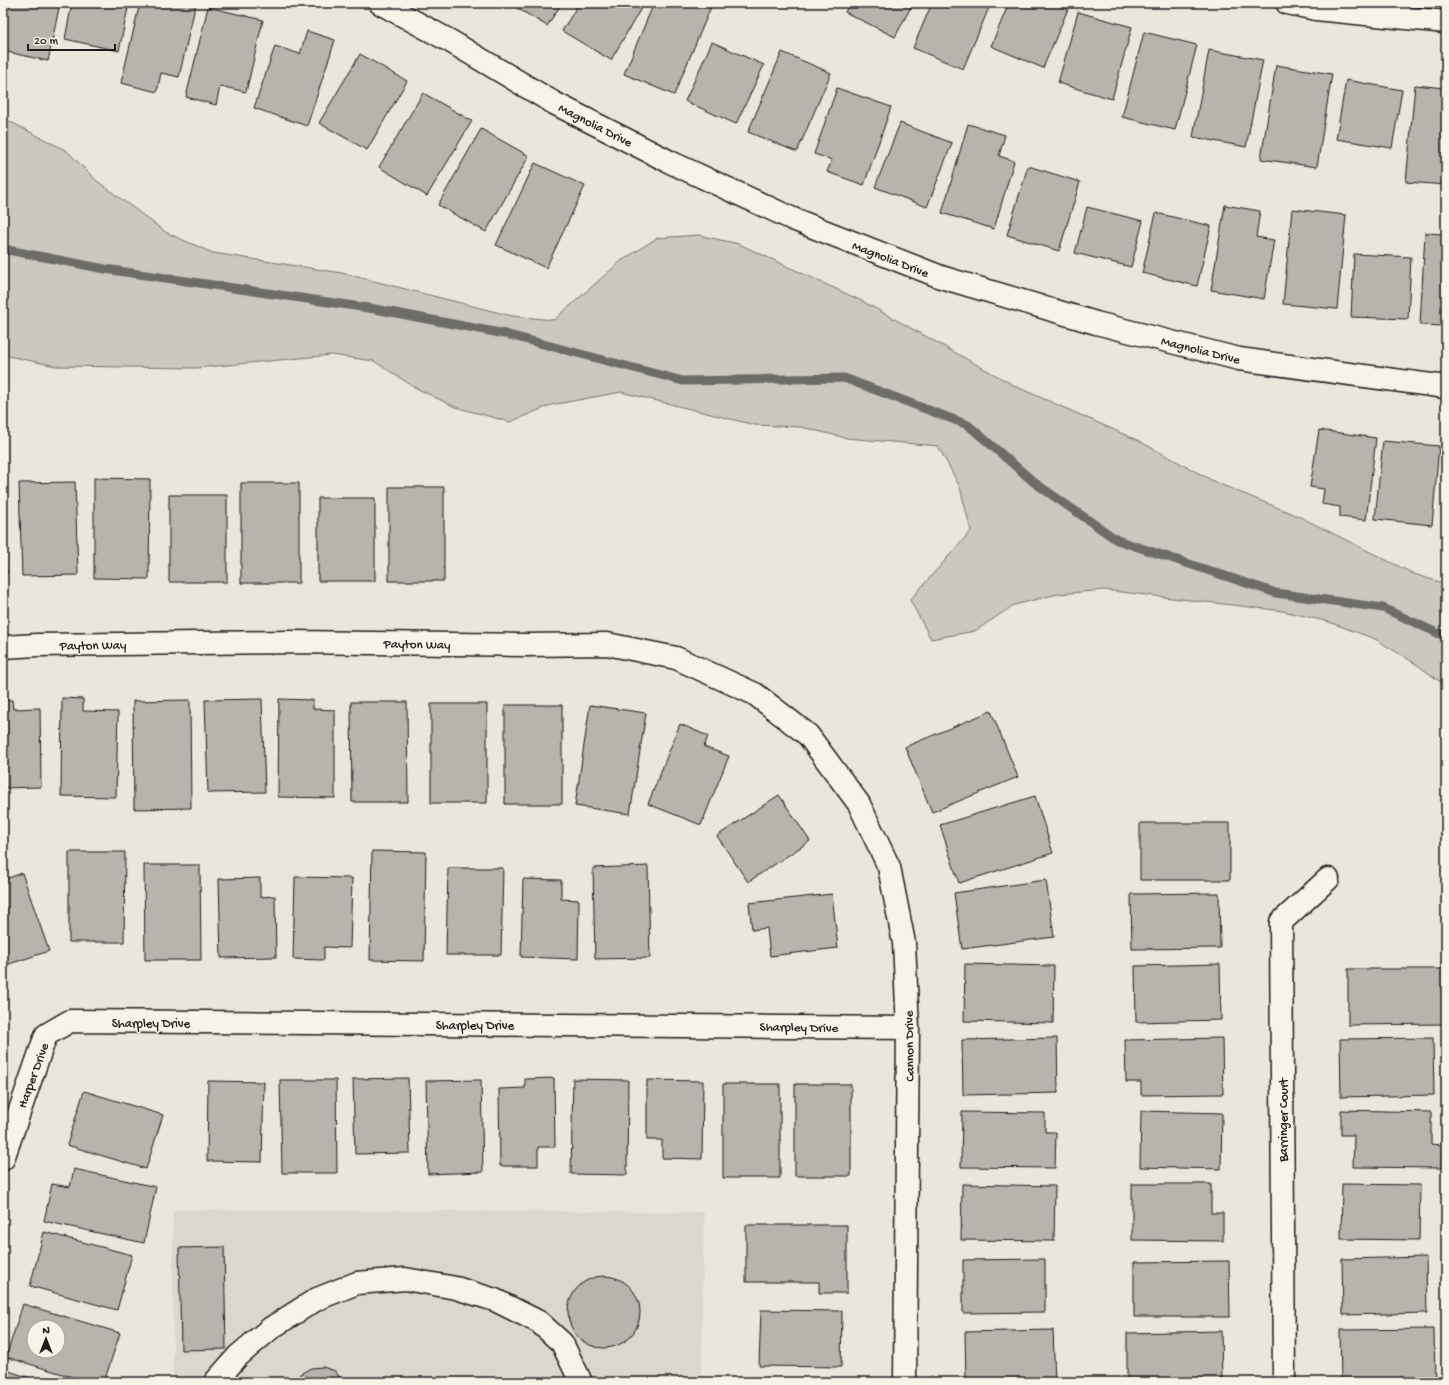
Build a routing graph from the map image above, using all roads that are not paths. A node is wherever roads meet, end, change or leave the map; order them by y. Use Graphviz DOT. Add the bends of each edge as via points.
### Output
graph roads {
  1 [pos="380,3"];
  2 [pos="1287,3"];
  3 [pos="1446,22"];
  4 [pos="1446,387"];
  5 [pos="3,647"];
  6 [pos="808,735"];
  7 [pos="1328,879"];
  8 [pos="908,1028"];
  9 [pos="46,1035"];
  10 [pos="3,1159"];
  11 [pos="215,1382"];
  12 [pos="581,1382"];
  13 [pos="905,1382"];
  14 [pos="1284,1382"];
  1 -- 4 [label="street, Magnolia Drive" via="554,103 670,162 793,220 941,277 1096,323 1239,360"];
  2 -- 3 [label="street" via="1316,10"];
  5 -- 6 [label="street, Payton Way" via="290,642 607,644 676,658 755,694"];
  6 -- 8 [label="street, Cannon Drive" via="859,804 889,867 904,943"];
  7 -- 14 [label="street, Barringer Court" via="1281,922"];
  8 -- 9 [label="street, Sharpley Drive" via="70,1021"];
  8 -- 13 [label="street, Cannon Drive"];
  9 -- 10 [label="street, Harper Drive"];
  11 -- 12 [label="street" via="238,1356 271,1328 317,1299 356,1283 404,1279 456,1288 495,1300 539,1322 562,1343"];
}
